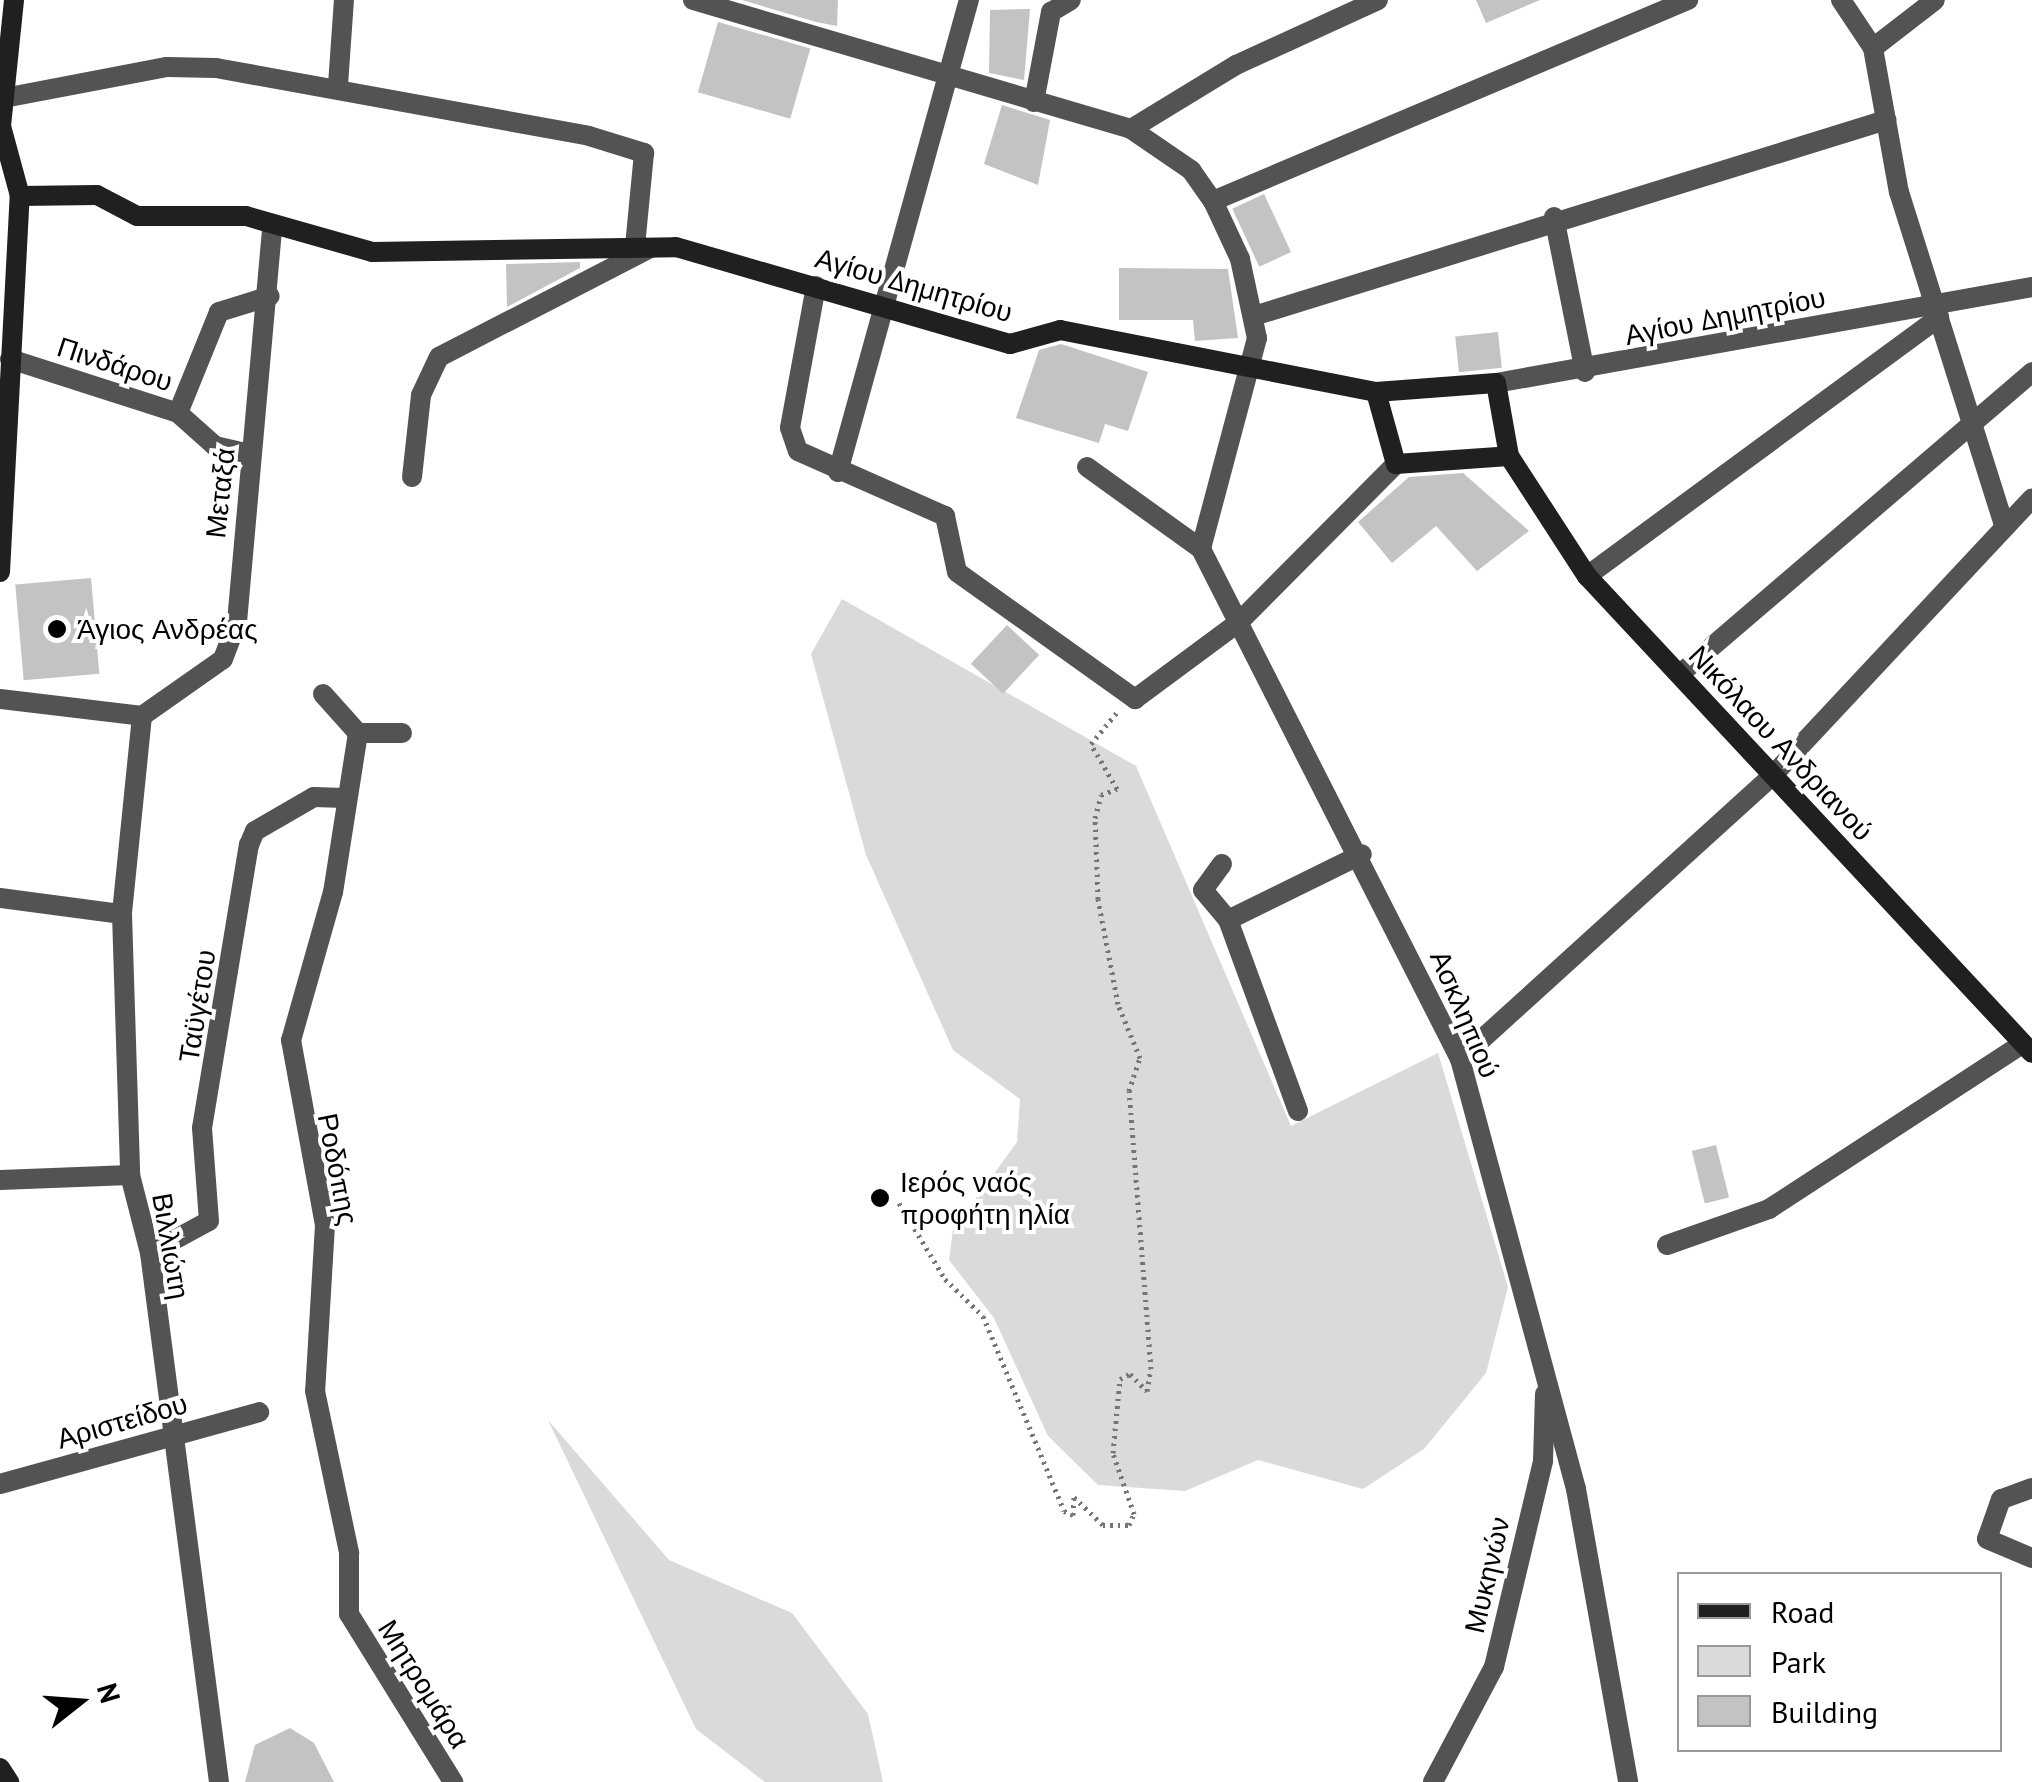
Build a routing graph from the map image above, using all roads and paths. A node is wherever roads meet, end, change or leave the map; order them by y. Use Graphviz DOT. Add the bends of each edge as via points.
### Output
graph roads {
  1 [pos="14,0"];
  2 [pos="344,0"];
  3 [pos="692,0"];
  4 [pos="969,0"];
  5 [pos="1072,0"];
  6 [pos="1378,0"];
  7 [pos="1688,0"];
  8 [pos="1841,0"];
  9 [pos="1935,0"];
  10 [pos="1873,48"];
  11 [pos="952,78"];
  12 [pos="338,85"];
  13 [pos="4,98"];
  14 [pos="1034,102"];
  15 [pos="1886,120"];
  16 [pos="0,126"];
  17 [pos="1130,129"];
  18 [pos="20,196"];
  19 [pos="1213,201"];
  20 [pos="1554,217"];
  21 [pos="272,230"];
  22 [pos="8,244"];
  23 [pos="644,247"];
  24 [pos="816,286"];
  25 [pos="2032,288"];
  26 [pos="270,296"];
  27 [pos="888,306"];
  28 [pos="1937,310"];
  29 [pos="6,316"];
  30 [pos="1257,316"];
  31 [pos="10,359"];
  32 [pos="1251,366"];
  33 [pos="1585,372"];
  34 [pos="2032,372"];
  35 [pos="1496,383"];
  36 [pos="1376,392"];
  37 [pos="178,413"];
  38 [pos="1971,419"];
  39 [pos="251,454"];
  40 [pos="1509,456"];
  41 [pos="1396,464"];
  42 [pos="1087,467"];
  43 [pos="838,472"];
  44 [pos="412,477"];
  45 [pos="2,486"];
  46 [pos="2032,498"];
  47 [pos="2004,526"];
  48 [pos="1201,550"];
  49 [pos="0,572"];
  50 [pos="1587,576"];
  51 [pos="1240,622"];
  52 [pos="1680,674"];
  53 [pos="323,694"];
  54 [pos="1134,698"];
  55 [pos="0,700"];
  56 [pos="142,716"];
  57 [pos="358,733"];
  58 [pos="402,733"];
  59 [pos="1775,773"];
  60 [pos="344,798"];
  61 [pos="1362,854"];
  62 [pos="1222,864"];
  63 [pos="0,898"];
  64 [pos="122,914"];
  65 [pos="1228,920"];
  66 [pos="2027,1048"];
  67 [pos="1460,1059"];
  68 [pos="1298,1112"];
  69 [pos="130,1175"];
  70 [pos="0,1180"];
  71 [pos="899,1203"];
  72 [pos="1667,1245"];
  73 [pos="150,1252"];
  74 [pos="1546,1367"];
  75 [pos="260,1412"];
  76 [pos="167,1436"];
  77 [pos="0,1484"];
  78 [pos="2032,1488"];
  79 [pos="2032,1558"];
  80 [pos="349,1614"];
  81 [pos="0,1768"];
  82 [pos="448,1780"];
  83 [pos="9,1782"];
  84 [pos="218,1782"];
  85 [pos="1432,1782"];
  86 [pos="1628,1782"];
  1 -- 13 [label="street"];
  2 -- 12 [label="street"];
  3 -- 11 [label="street"];
  4 -- 11 [label="street"];
  5 -- 14 [label="street" via="1052,12"];
  6 -- 17 [label="street" via="1236,65"];
  7 -- 19 [label="street"];
  8 -- 10 [label="street"];
  9 -- 10 [label="street"];
  10 -- 15 [label="street"];
  11 -- 14 [label="street"];
  11 -- 27 [label="street"];
  12 -- 13 [label="street" via="167,67"];
  12 -- 23 [label="street" via="644,153"];
  13 -- 16 [label="street"];
  14 -- 17 [label="street"];
  15 -- 20 [label="street"];
  15 -- 28 [label="street"];
  16 -- 18 [label="street"];
  17 -- 19 [label="street" via="1191,170"];
  18 -- 21 [label="street, Αγίου Δημητρίου" via="98,195 137,216 246,216"];
  18 -- 22 [label="street"];
  19 -- 30 [label="street"];
  20 -- 30 [label="street"];
  20 -- 33 [label="street"];
  21 -- 23 [label="street, Αγίου Δημητρίου" via="372,252"];
  21 -- 26 [label="street, Μεταξά"];
  22 -- 29 [label="street"];
  23 -- 24 [label="street, Αγίου Δημητρίου"];
  23 -- 44 [label="street" via="439,357 421,395"];
  24 -- 27 [label="street, Αγίου Δημητρίου"];
  24 -- 43 [label="street" via="790,428 798,452"];
  25 -- 28 [label="street, Αγίου Δημητρίου"];
  26 -- 37 [label="street" via="219,312"];
  26 -- 39 [label="street, Μεταξά"];
  27 -- 32 [label="street, Αγίου Δημητρίου" via="1010,344 1060,330"];
  27 -- 43 [label="street"];
  28 -- 33 [label="street, Αγίου Δημητρίου"];
  28 -- 38 [label="street"];
  28 -- 50 [label="street"];
  29 -- 31 [label="street"];
  30 -- 32 [label="street"];
  31 -- 37 [label="street, Πινδάρου"];
  31 -- 45 [label="street"];
  32 -- 36 [label="street, Αγίου Δημητρίου"];
  32 -- 48 [label="street"];
  33 -- 35 [label="street, Αγίου Δημητρίου"];
  34 -- 38 [label="street"];
  35 -- 36 [label="street, Αγίου Δημητρίου"];
  35 -- 40 [label="street"];
  36 -- 41 [label="street"];
  37 -- 39 [label="street, Πινδάρου" via="215,446"];
  38 -- 47 [label="street"];
  38 -- 52 [label="street"];
  39 -- 56 [label="street, Μεταξά" via="230,642 211,670"];
  40 -- 41 [label="street"];
  40 -- 50 [label="street, Νικόλαου Ανδριανού"];
  41 -- 51 [label="street"];
  42 -- 48 [label="street"];
  43 -- 54 [label="street" via="945,516 957,572"];
  45 -- 49 [label="street"];
  46 -- 47 [label="street"];
  47 -- 59 [label="street"];
  48 -- 51 [label="street, Ασκληπιού"];
  50 -- 52 [label="street, Νικόλαου Ανδριανού"];
  51 -- 54 [label="street"];
  51 -- 61 [label="street, Ασκληπιού"];
  52 -- 59 [label="street, Νικόλαου Ανδριανού"];
  53 -- 57 [label="street"];
  54 -- 71 [label="path" via="1093,731 1090,744 1117,789 1102,794 1095,818 1098,899 1118,1004 1137,1033 1140,1058 1129,1091 1151,1368 1146,1391 1130,1374 1120,1379 1113,1453 1134,1514 1129,1525 1103,1525 1074,1497 1073,1514 1064,1511 983,1316 945,1279"];
  55 -- 56 [label="street"];
  56 -- 64 [label="street, Βιλλιώτη"];
  57 -- 58 [label="street"];
  57 -- 60 [label="street, Ροδόπης"];
  59 -- 66 [label="street, Νικόλαου Ανδριανού"];
  59 -- 67 [label="street"];
  60 -- 73 [label="street, Ταϋγέτου" via="314,797 256,831 248,845 202,1128 209,1222"];
  60 -- 80 [label="street, Ροδόπης" via="333,892 291,1040 326,1225 315,1392 349,1553"];
  61 -- 65 [label="street"];
  61 -- 67 [label="street, Ασκληπιού"];
  62 -- 65 [label="street" via="1204,890"];
  63 -- 64 [label="street"];
  64 -- 69 [label="street, Βιλλιώτη"];
  65 -- 68 [label="street"];
  66 -- 72 [label="street" via="1769,1209"];
  67 -- 74 [label="street, Ασκληπιού"];
  69 -- 70 [label="street"];
  69 -- 73 [label="street, Βιλλιώτη"];
  73 -- 76 [label="street, Βιλλιώτη"];
  74 -- 85 [label="street, Μυκηνών" via="1543,1461 1494,1667"];
  74 -- 86 [label="street, Ασκληπιού"];
  75 -- 76 [label="street, Αριστείδου"];
  76 -- 77 [label="street, Αριστείδου"];
  76 -- 84 [label="street, Βιλλιώτη"];
  78 -- 79 [label="street" via="2001,1498 1986,1539"];
  80 -- 82 [label="street, Μητρομάρα"];
  81 -- 83 [label="street"];
}
